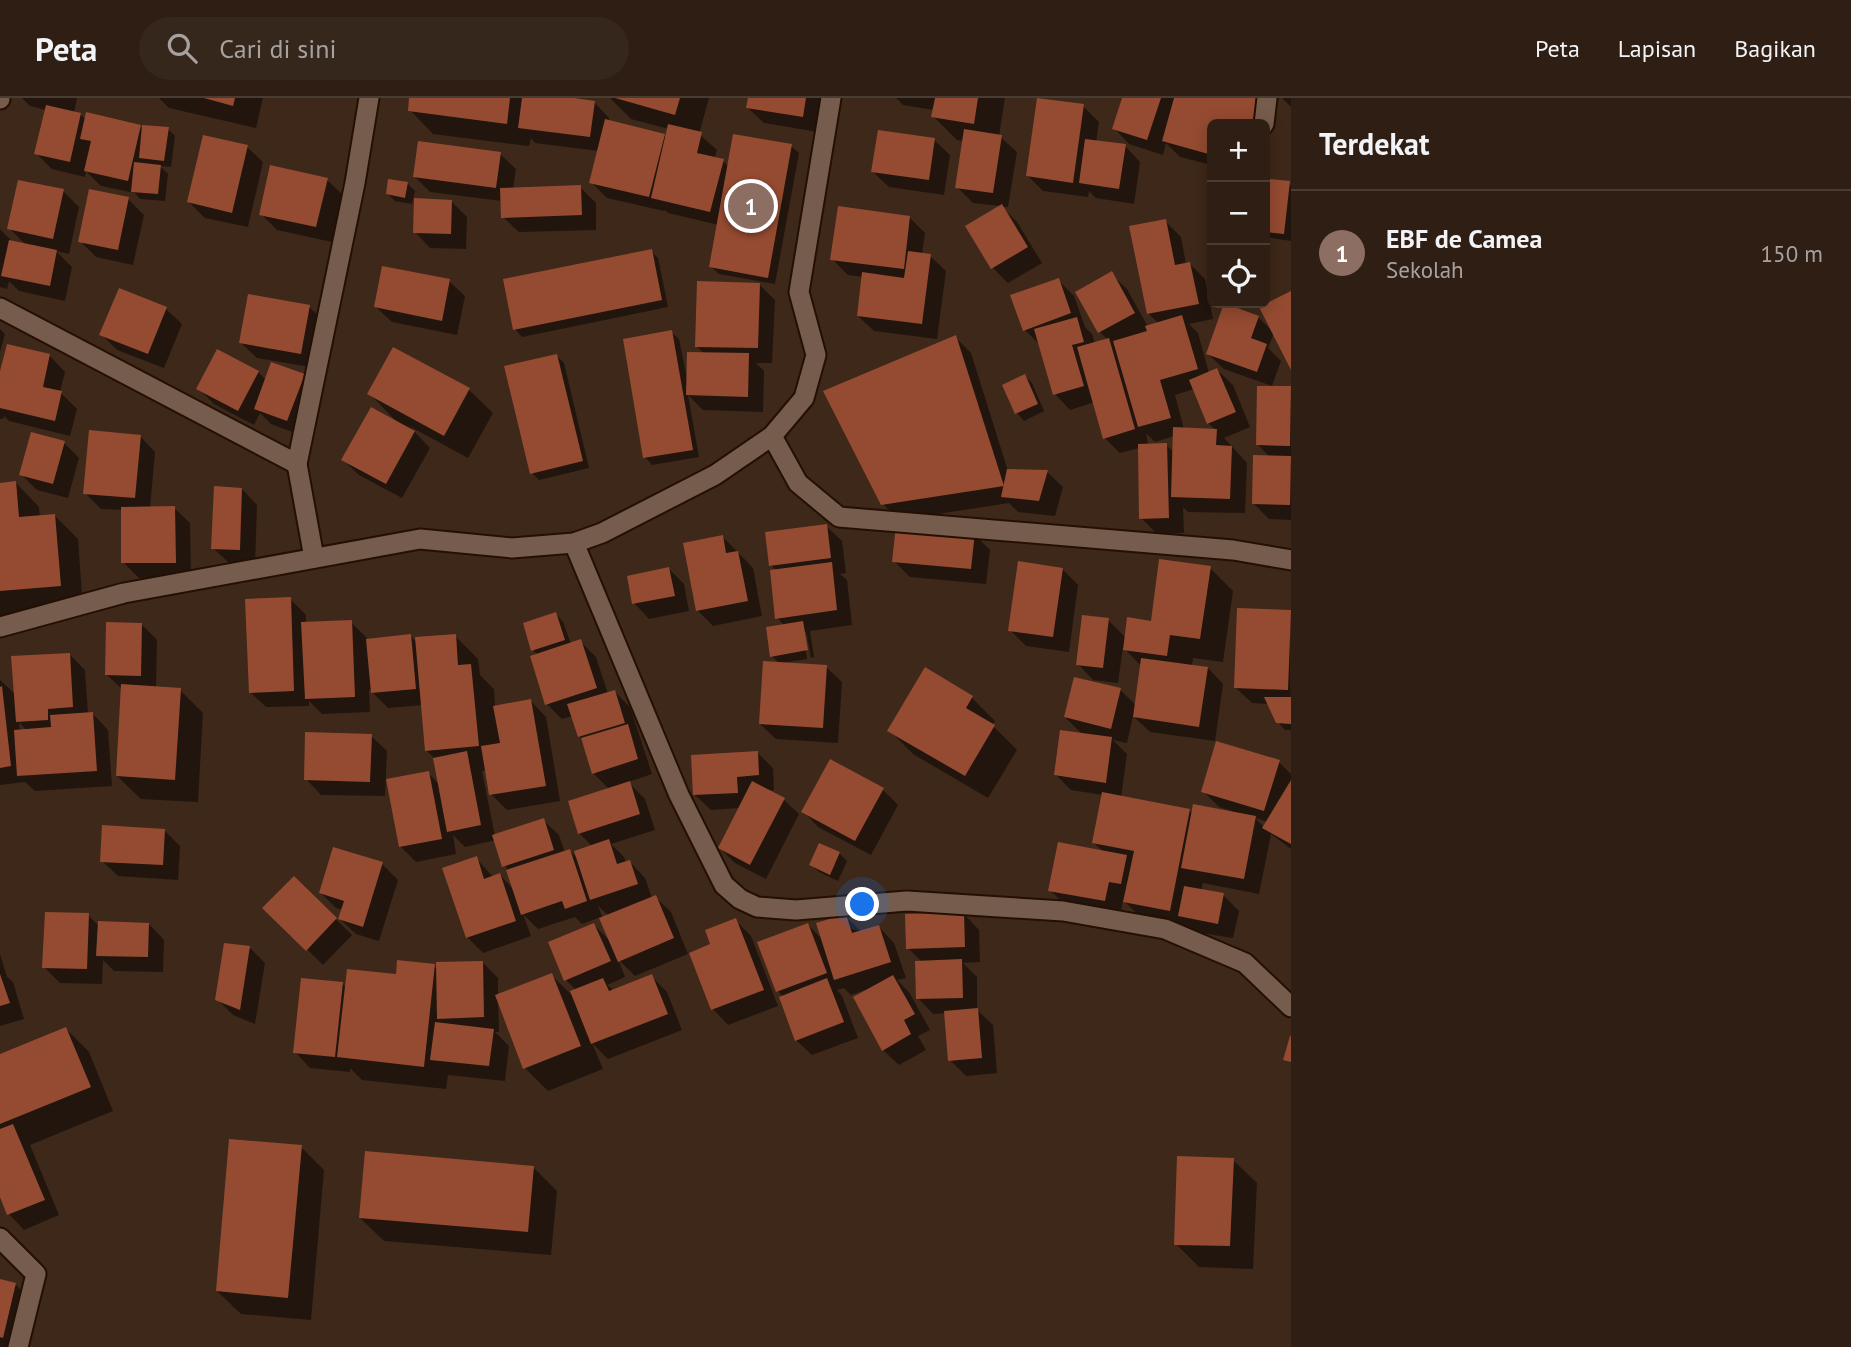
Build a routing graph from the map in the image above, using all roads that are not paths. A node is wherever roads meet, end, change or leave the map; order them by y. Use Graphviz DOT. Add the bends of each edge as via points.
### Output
graph roads {
  1 [pos="369,98"];
  2 [pos="831,98"];
  3 [pos="1267,98"];
  4 [pos="1265,119"];
  5 [pos="0,308"];
  6 [pos="772,436"];
  7 [pos="297,464"];
  8 [pos="574,543"];
  9 [pos="314,558"];
  10 [pos="1291,560"];
  11 [pos="0,627"];
  12 [pos="1291,1007"];
  13 [pos="0,1238"];
  14 [pos="18,1347"];
  1 -- 7 [label="street"];
  2 -- 6 [label="street" via="799,292 816,355 804,398"];
  3 -- 4 [label="street"];
  5 -- 7 [label="street"];
  6 -- 8 [label="street" via="715,475"];
  6 -- 10 [label="street" via="798,483 839,517 1233,550"];
  7 -- 9 [label="street"];
  8 -- 9 [label="street" via="512,548 419,539"];
  8 -- 12 [label="street" via="678,795 724,885 740,900 757,907 796,910 906,901 1063,911 1165,929 1245,964"];
  9 -- 11 [label="street" via="124,593"];
  13 -- 14 [label="street" via="36,1273"];
}
